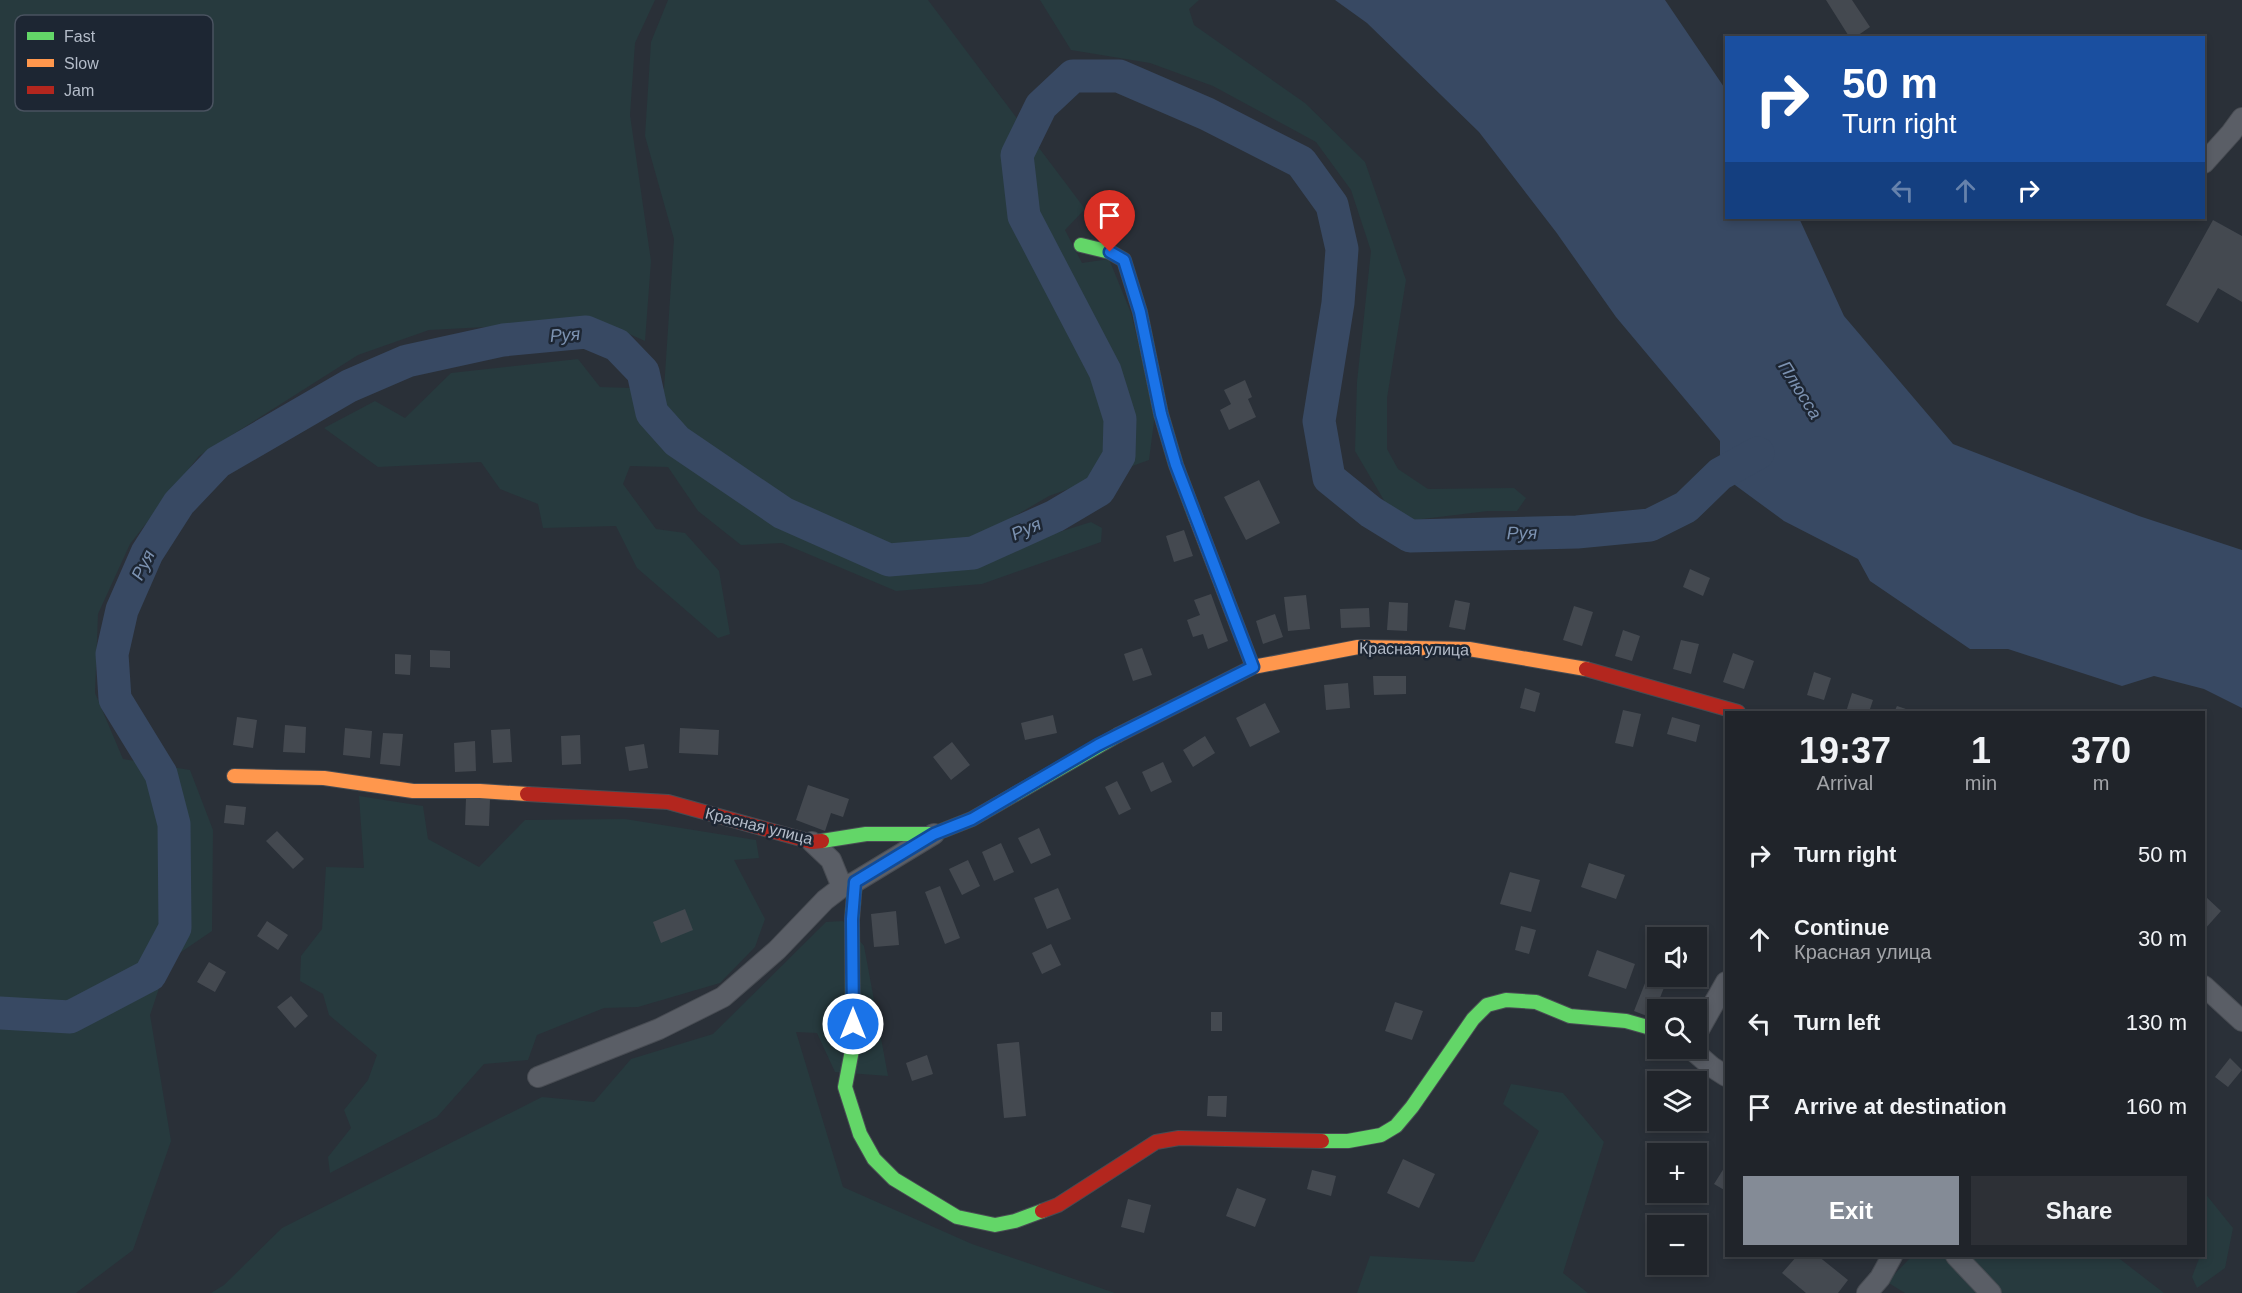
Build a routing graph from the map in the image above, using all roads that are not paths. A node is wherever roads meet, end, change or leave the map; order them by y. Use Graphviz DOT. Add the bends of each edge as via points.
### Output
graph roads {
  1 [pos="2242,118"];
  2 [pos="2205,162"];
  3 [pos="1082,244"];
  4 [pos="1253,667"];
  5 [pos="1734,711"];
  6 [pos="234,776"];
  7 [pos="934,834"];
  8 [pos="812,842"];
  9 [pos="848,885"];
  10 [pos="1725,984"];
  11 [pos="2205,987"];
  12 [pos="1707,1016"];
  13 [pos="2242,1021"];
  14 [pos="1647,1027"];
  15 [pos="1702,1059"];
  16 [pos="1725,1075"];
  17 [pos="538,1077"];
  18 [pos="1891,1257"];
  19 [pos="1957,1257"];
  20 [pos="1867,1293"];
  21 [pos="1991,1293"];
  1 -- 2 [label="street"];
  3 -- 4 [label="street" via="1124,260 1176,465"];
  4 -- 5 [label="street, Красная улица" via="1358,647 1469,649 1580,667"];
  4 -- 7 [label="street, Красная улица" via="1098,745 972,819"];
  6 -- 8 [label="street, Красная улица" via="324,778 413,791 668,802"];
  7 -- 8 [label="street, Красная улица" via="866,834"];
  7 -- 9 [label="street"];
  8 -- 9 [label="street" via="831,860"];
  9 -- 14 [label="street" via="853,1045 845,1087 860,1134 874,1159 894,1179 957,1217 995,1225 1058,1205 1156,1142 1179,1138 1348,1141 1381,1135 1396,1126 1412,1107 1487,1005 1506,1000 1536,1002 1570,1016"];
  9 -- 17 [label="street" via="825,900 777,950 723,997 658,1029"];
  10 -- 12 [label="street"];
  11 -- 13 [label="street"];
  15 -- 16 [label="street"];
  18 -- 20 [label="street"];
  19 -- 21 [label="street"];
}
